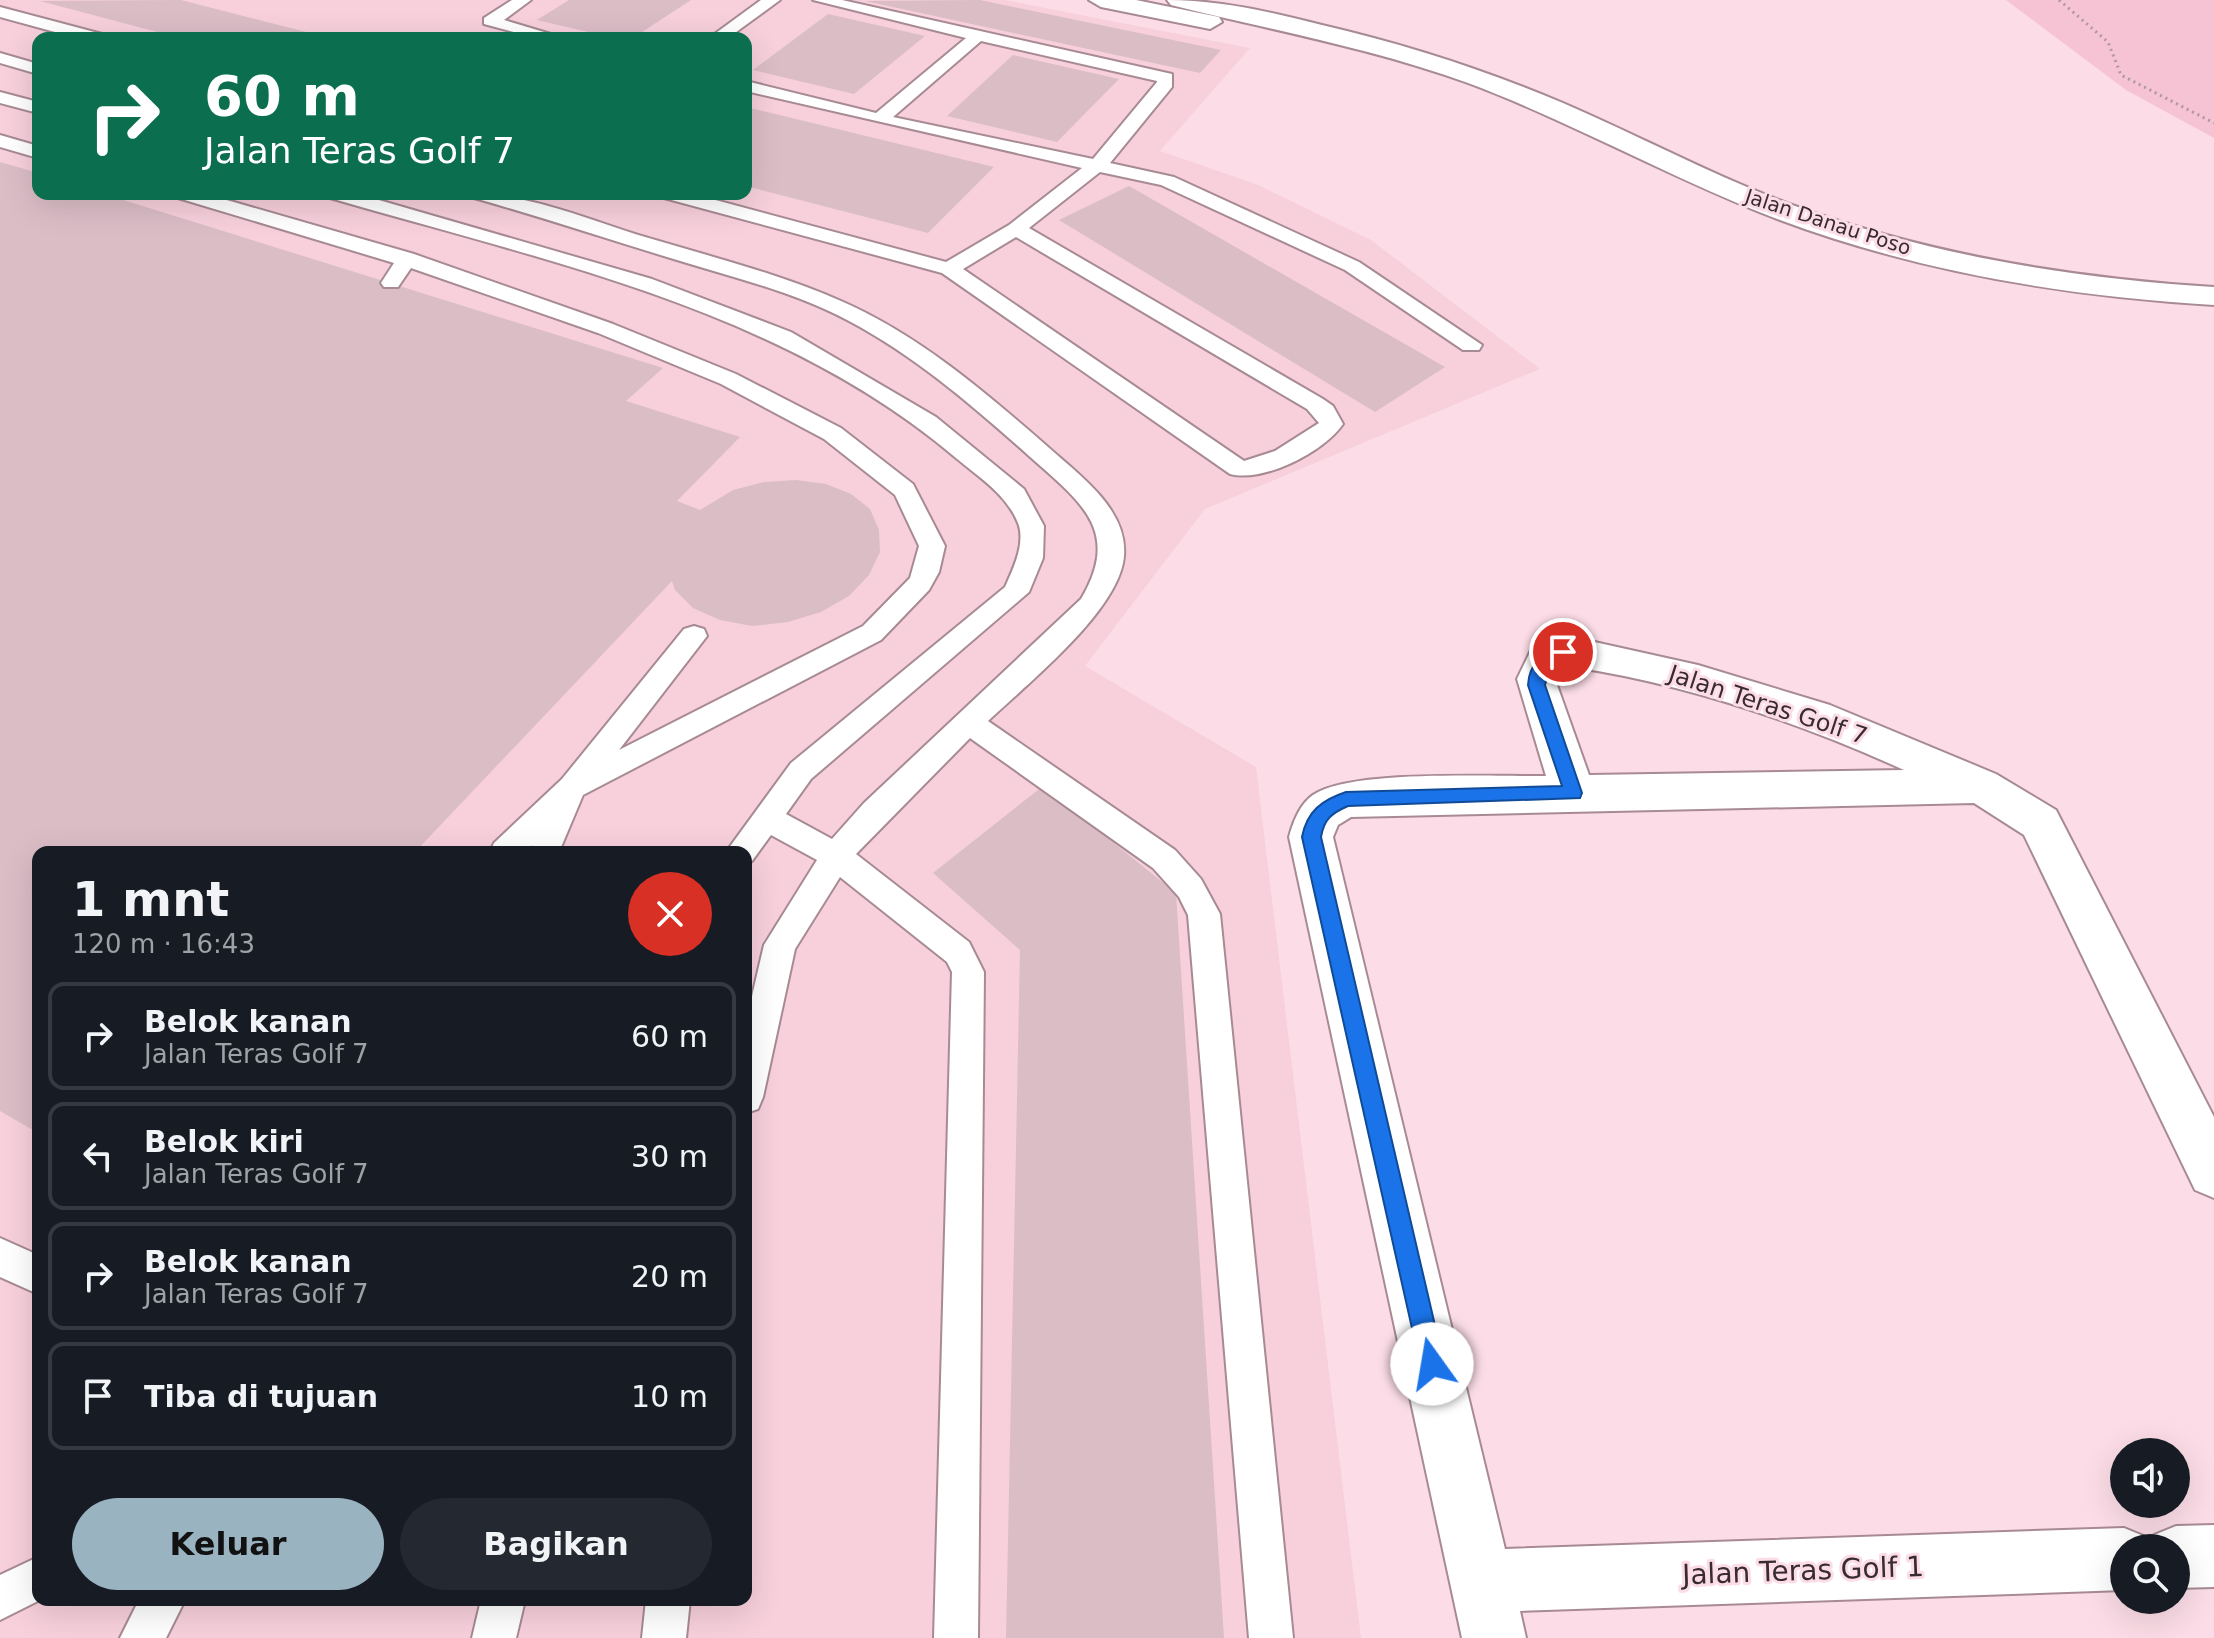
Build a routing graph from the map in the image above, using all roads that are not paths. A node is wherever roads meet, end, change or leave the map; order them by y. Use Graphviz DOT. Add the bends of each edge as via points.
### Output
graph roads {
  1 [pos="523,0"];
  2 [pos="772,0"];
  3 [pos="821,0"];
  4 [pos="1101,0"];
  5 [pos="1179,0"];
  6 [pos="0,12"];
  7 [pos="74,32"];
  8 [pos="533,32"];
  9 [pos="726,32"];
  10 [pos="980,34"];
  11 [pos="1371,47"];
  12 [pos="4,63"];
  13 [pos="32,68"];
  14 [pos="752,87"];
  15 [pos="0,97"];
  16 [pos="32,106"];
  17 [pos="879,119"];
  18 [pos="0,141"];
  19 [pos="32,150"];
  20 [pos="1099,164"];
  21 [pos="206,200"];
  22 [pos="358,200"];
  23 [pos="485,200"];
  24 [pos="507,200"];
  25 [pos="693,200"];
  26 [pos="450,227"];
  27 [pos="1016,229"];
  28 [pos="407,258"];
  29 [pos="949,269"];
  30 [pos="391,283"];
  31 [pos="2214,296"];
  32 [pos="1471,345"];
  33 [pos="694,636"];
  34 [pos="971,724"];
  35 [pos="1981,786"];
  36 [pos="572,787"];
  37 [pos="1573,793"];
  38 [pos="766,818"];
  39 [pos="511,846"];
  40 [pos="547,846"];
  41 [pos="745,846"];
  42 [pos="836,856"];
  43 [pos="752,1070"];
  44 [pos="2214,1172"];
  45 [pos="0,1257"];
  46 [pos="32,1272"];
  47 [pos="2214,1556"];
  48 [pos="2190,1557"];
  49 [pos="2110,1560"];
  50 [pos="32,1581"];
  51 [pos="0,1598"];
  52 [pos="160,1606"];
  53 [pos="502,1606"];
  54 [pos="667,1606"];
  55 [pos="1488,1610"];
  56 [pos="142,1638"];
  57 [pos="494,1638"];
  58 [pos="664,1638"];
  59 [pos="956,1638"];
  60 [pos="1271,1638"];
  1 -- 8 [label="lane" via="490,21"];
  2 -- 9 [label="lane"];
  3 -- 10 [label="lane"];
  4 -- 11 [label="street" via="1315,43"];
  5 -- 11 [label="street" via="1324,30"];
  6 -- 7 [label="lane"];
  10 -- 17 [label="lane"];
  10 -- 20 [label="lane" via="1166,78"];
  11 -- 31 [label="street, Jalan Danau Poso" via="1481,79 1785,212 1858,235 2056,283"];
  12 -- 13 [label="lane"];
  14 -- 17 [label="lane"];
  15 -- 16 [label="lane"];
  17 -- 20 [label="lane"];
  18 -- 19 [label="lane"];
  20 -- 27 [label="lane"];
  20 -- 32 [label="lane" via="1167,181 1352,266"];
  21 -- 28 [label="lane"];
  22 -- 26 [label="lane"];
  23 -- 26 [label="lane"];
  24 -- 34 [label="lane" via="795,289 855,316 975,395 1089,497 1110,527 1112,564 1106,584"];
  25 -- 29 [label="lane"];
  26 -- 38 [label="lane" via="645,283 783,337 928,422 1015,495 1032,526 1030,558 1016,592 801,771"];
  27 -- 29 [label="lane"];
  27 -- 29 [label="lane" via="1315,404 1331,424 1268,462 1250,470 1238,468"];
  28 -- 30 [label="lane"];
  28 -- 36 [label="lane" via="689,360 795,410 879,466 915,499 932,544 927,572 872,633"];
  33 -- 36 [label="lane"];
  34 -- 42 [label="lane" via="875,812"];
  34 -- 60 [label="lane" via="1146,844 1190,888 1204,914"];
  35 -- 37 [label="street, Jalan Teras Golf 7"];
  35 -- 37 [label="street, Jalan Teras Golf 7" via="1867,734 1742,692 1681,674 1563,652 1544,662 1537,685"];
  35 -- 44 [label="street, Jalan Teras Golf 7" via="2040,823"];
  36 -- 39 [label="lane"];
  36 -- 40 [label="lane"];
  37 -- 55 [label="street, Jalan Teras Golf 7" via="1346,799 1324,809 1311,837"];
  38 -- 41 [label="lane"];
  38 -- 42 [label="lane"];
  42 -- 43 [label="lane" via="780,945"];
  42 -- 59 [label="lane" via="958,952 968,972"];
  45 -- 46 [label="lane"];
  47 -- 48 [label="street"];
  49 -- 55 [label="street, Jalan Teras Golf 1"];
  50 -- 51 [label="lane"];
  52 -- 56 [label="lane"];
  53 -- 57 [label="lane"];
  54 -- 58 [label="lane"];
}
